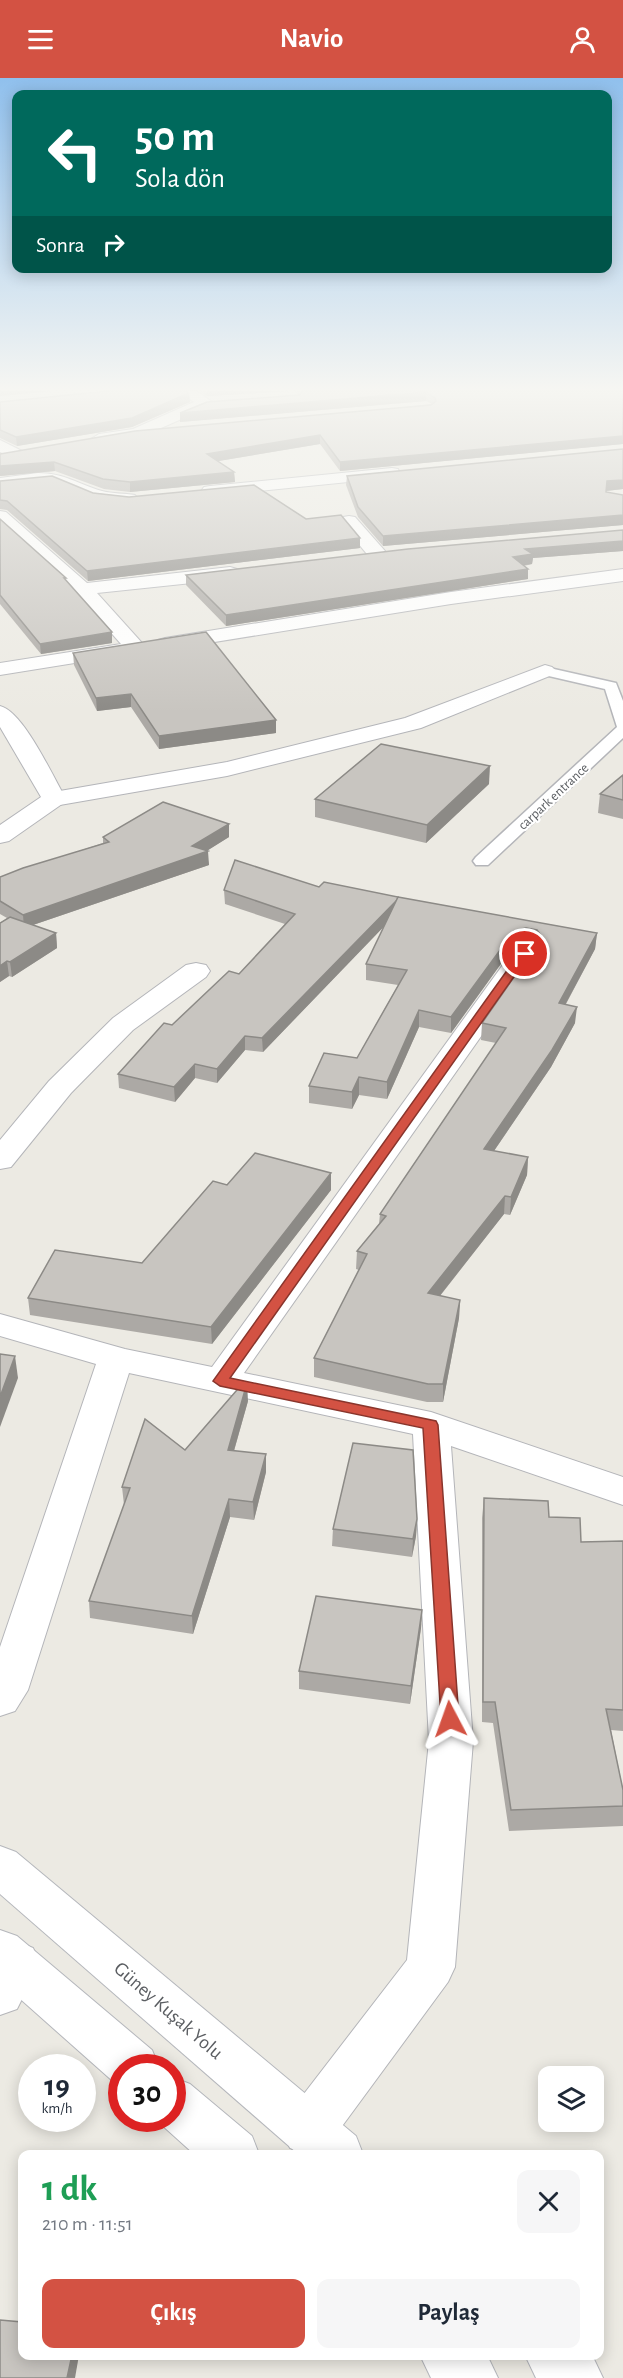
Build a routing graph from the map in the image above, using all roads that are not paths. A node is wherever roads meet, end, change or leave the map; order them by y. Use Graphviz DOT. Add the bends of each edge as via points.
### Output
graph roads {
  1 [pos="0,516"];
  2 [pos="349,521"];
  3 [pos="397,552"];
  4 [pos="378,555"];
  5 [pos="354,558"];
  6 [pos="247,571"];
  7 [pos="623,575"];
  8 [pos="83,589"];
  9 [pos="136,648"];
  10 [pos="0,669"];
  11 [pos="545,670"];
  12 [pos="0,713"];
  13 [pos="623,724"];
  14 [pos="623,730"];
  15 [pos="54,799"];
  16 [pos="0,836"];
  17 [pos="482,861"];
  18 [pos="525,954"];
  19 [pos="196,971"];
  20 [pos="0,1160"];
  21 [pos="0,1325"];
  22 [pos="116,1358"];
  23 [pos="220,1381"];
  24 [pos="431,1425"];
  25 [pos="623,1491"];
  26 [pos="0,1699"];
  27 [pos="0,1866"];
  28 [pos="5,1969"];
  29 [pos="117,2054"];
  30 [pos="186,2113"];
  31 [pos="323,2142"];
  32 [pos="228,2150"];
  33 [pos="453,2360"];
  34 [pos="558,2360"];
  35 [pos="469,2378"];
  36 [pos="574,2378"];
  1 -- 8 [label="street"];
  2 -- 4 [label="street"];
  3 -- 4 [label="street"];
  4 -- 5 [label="street"];
  6 -- 8 [label="street"];
  7 -- 9 [label="street" via="472,593"];
  8 -- 9 [label="street"];
  9 -- 10 [label="street"];
  11 -- 13 [label="lane" via="611,686"];
  11 -- 15 [label="street" via="413,723 227,769"];
  12 -- 15 [label="street" via="17,734"];
  14 -- 17 [label="lane, carpark entrance"];
  15 -- 16 [label="street"];
  18 -- 23 [label="street"];
  19 -- 20 [label="street" via="123,1024 60,1087"];
  21 -- 22 [label="street"];
  22 -- 23 [label="street"];
  22 -- 26 [label="street" via="7,1690"];
  23 -- 24 [label="street"];
  24 -- 25 [label="street"];
  24 -- 31 [label="street" via="451,1741 431,1967"];
  27 -- 31 [label="street, Güney Kuşak Yolu"];
  28 -- 29 [label="street"];
  30 -- 32 [label="street"];
  33 -- 35 [label="street"];
  34 -- 36 [label="street"];
}
